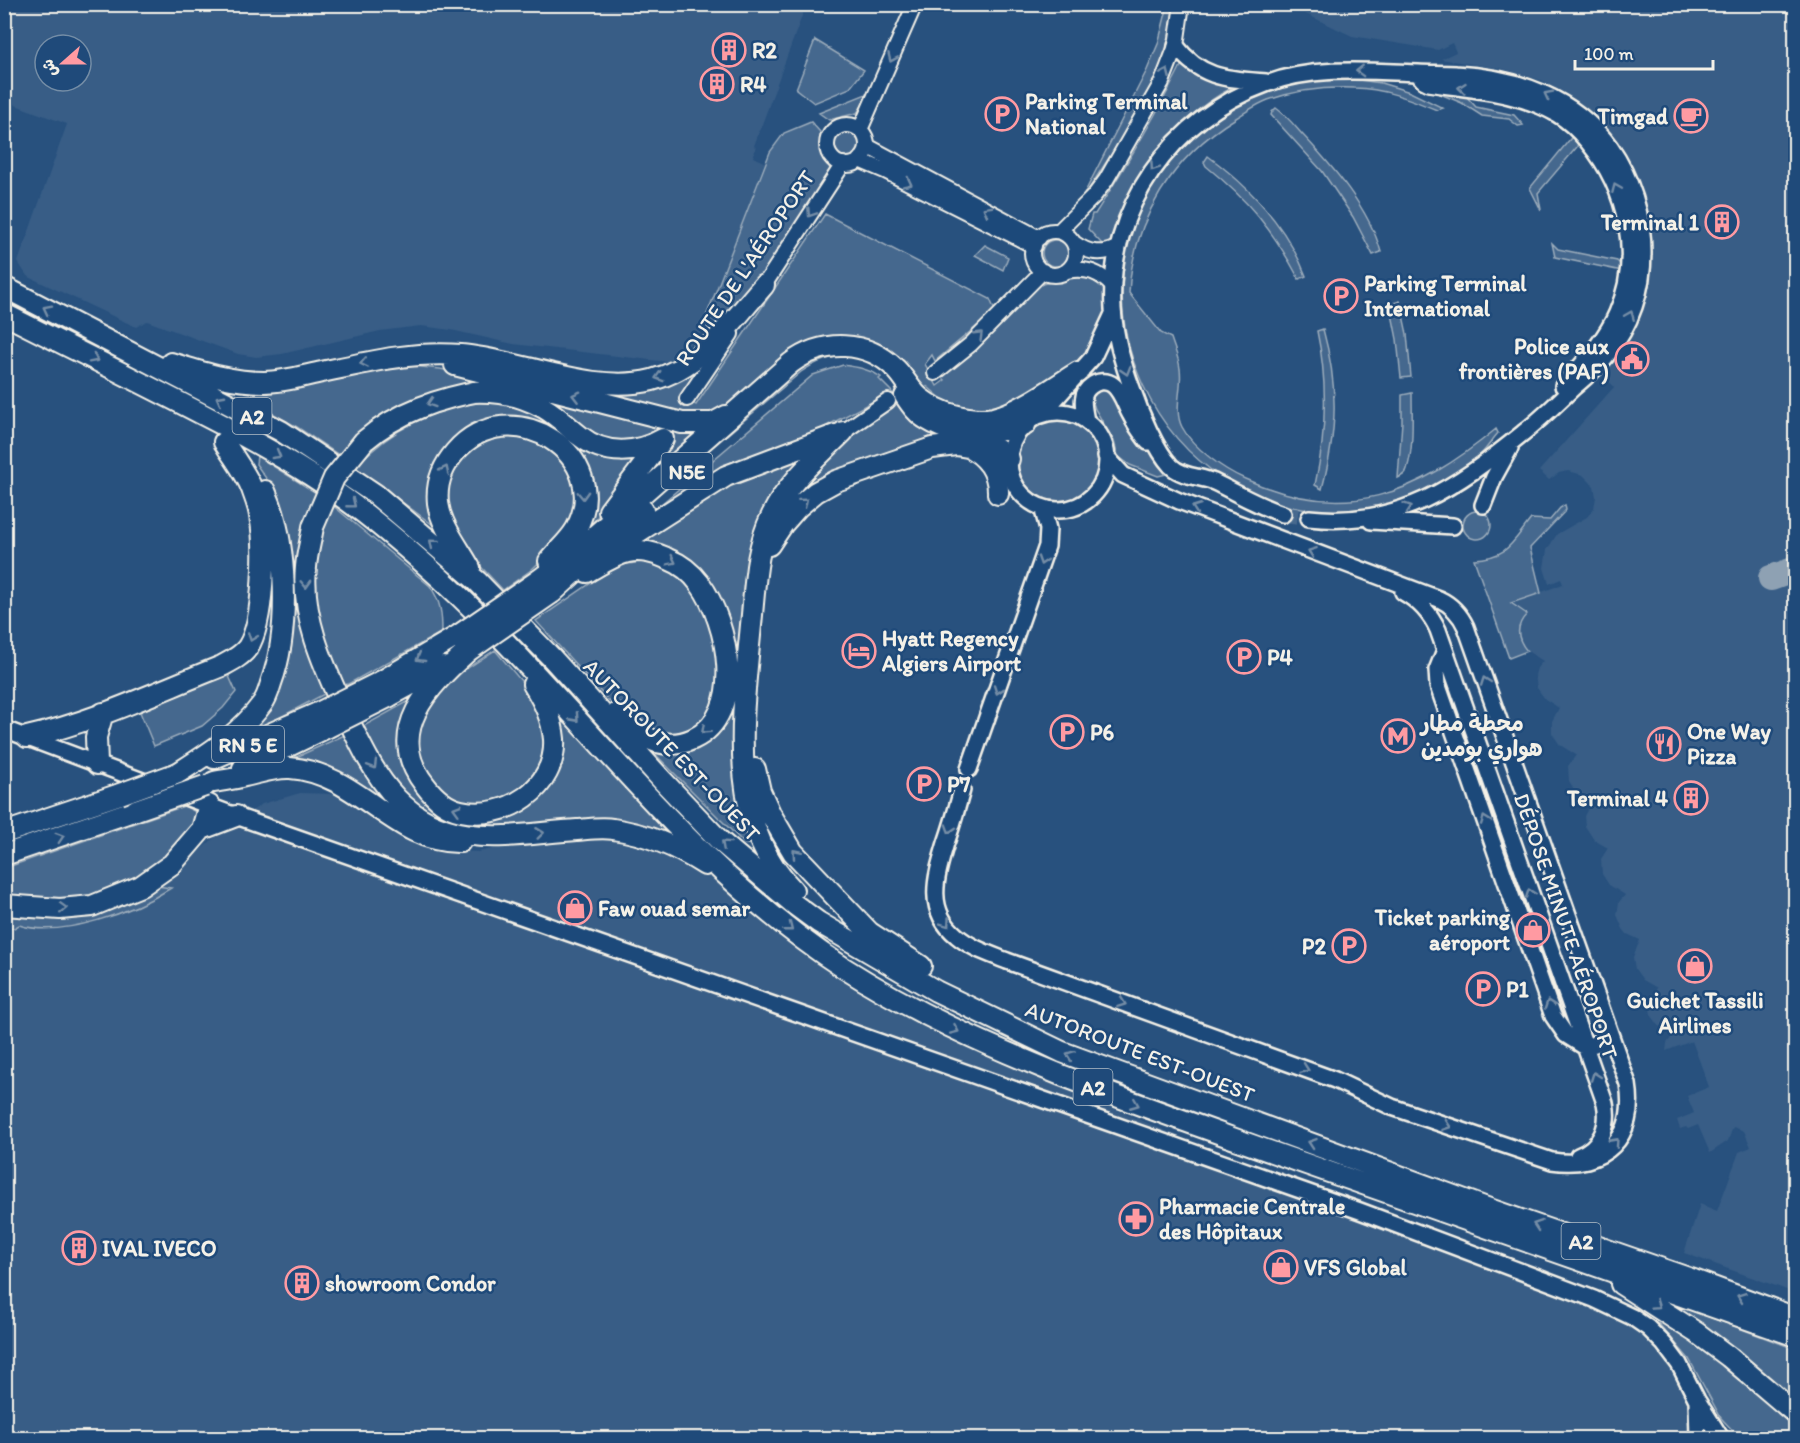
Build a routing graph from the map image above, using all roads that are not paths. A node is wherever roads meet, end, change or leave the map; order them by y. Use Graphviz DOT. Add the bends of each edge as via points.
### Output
graph roads {
  1 [pos="915,4"];
  2 [pos="1182,4"];
  3 [pos="1176,46"];
  4 [pos="1269,82"];
  5 [pos="860,130"];
  6 [pos="867,146"];
  7 [pos="859,160"];
  8 [pos="843,164"];
  9 [pos="1059,231"];
  10 [pos="1036,242"];
  11 [pos="1074,243"];
  12 [pos="1118,247"];
  13 [pos="1042,271"];
  14 [pos="1066,271"];
  15 [pos="764,285"];
  16 [pos="1113,286"];
  17 [pos="4,287"];
  18 [pos="4,314"];
  19 [pos="1113,314"];
  20 [pos="126,349"];
  21 [pos="408,355"];
  22 [pos="1078,372"];
  23 [pos="935,373"];
  24 [pos="788,374"];
  25 [pos="530,384"];
  26 [pos="473,392"];
  27 [pos="687,399"];
  28 [pos="888,401"];
  29 [pos="189,407"];
  30 [pos="944,411"];
  31 [pos="734,413"];
  32 [pos="1033,420"];
  33 [pos="1086,421"];
  34 [pos="843,432"];
  35 [pos="1517,438"];
  36 [pos="224,442"];
  37 [pos="967,447"];
  38 [pos="1106,456"];
  39 [pos="1010,461"];
  40 [pos="1171,466"];
  41 [pos="998,494"];
  42 [pos="1483,505"];
  43 [pos="1042,507"];
  44 [pos="1283,514"];
  45 [pos="1309,518"];
  46 [pos="1356,518"];
  47 [pos="1453,526"];
  48 [pos="582,547"];
  49 [pos="583,566"];
  50 [pos="1367,572"];
  51 [pos="477,581"];
  52 [pos="545,587"];
  53 [pos="755,587"];
  54 [pos="463,643"];
  55 [pos="507,644"];
  56 [pos="749,652"];
  57 [pos="551,657"];
  58 [pos="103,713"];
  59 [pos="323,720"];
  60 [pos="4,729"];
  61 [pos="27,737"];
  62 [pos="97,764"];
  63 [pos="969,769"];
  64 [pos="178,773"];
  65 [pos="962,790"];
  66 [pos="209,791"];
  67 [pos="236,816"];
  68 [pos="202,829"];
  69 [pos="4,833"];
  70 [pos="512,837"];
  71 [pos="4,855"];
  72 [pos="4,905"];
  73 [pos="762,907"];
  74 [pos="873,953"];
  75 [pos="1001,1023"];
  76 [pos="1611,1039"];
  77 [pos="1585,1047"];
  78 [pos="1558,1162"];
  79 [pos="1569,1255"];
  80 [pos="1796,1318"];
  81 [pos="1796,1336"];
  82 [pos="1697,1400"];
  83 [pos="1796,1414"];
  84 [pos="1698,1438"];
  85 [pos="1721,1438"];
  1 -- 5 [label="street, one-way"];
  2 -- 3 [label="street"];
  3 -- 4 [label="main road" via="1196,67 1213,75"];
  9 -- 3 [label="street, one-way" via="1112,172 1162,82"];
  4 -- 12 [label="main road, one-way" via="1207,114 1172,145 1133,203"];
  35 -- 4 [label="main road, one-way" via="1538,421 1535,413 1597,347 1621,302 1629,277 1625,214 1610,174 1597,153 1573,126 1540,106 1498,93 1429,83 1418,74 1350,71"];
  5 -- 6 [label="street"];
  5 -- 8 [label="street" via="842,126 830,135 829,153"];
  6 -- 7 [label="street"];
  10 -- 6 [label="street, one-way"];
  7 -- 8 [label="street"];
  7 -- 10 [label="street, one-way"];
  8 -- 15 [label="street, ROUTE DE L'AÉROPORT, one-way"];
  9 -- 10 [label="street" via="1048,232"];
  9 -- 11 [label="street"];
  10 -- 13 [label="street" via="1033,257"];
  11 -- 12 [label="street" via="1099,253"];
  11 -- 14 [label="street" via="1075,261"];
  12 -- 16 [label="main road"];
  13 -- 14 [label="street" via="1054,275"];
  23 -- 13 [label="street, one-way" via="970,344"];
  14 -- 16 [label="street" via="1092,271"];
  15 -- 21 [label="highway, one-way" via="697,358 667,375 641,382 593,382 478,357"];
  15 -- 27 [label="street, ROUTE DE L'AÉROPORT"];
  16 -- 19 [label="main road"];
  20 -- 17 [label="highway, AUTOROUTE EST-OUEST / A2, one-way"];
  18 -- 29 [label="highway, AUTOROUTE EST-OUEST / A2, one-way"];
  19 -- 22 [label="main road" via="1098,348"];
  19 -- 40 [label="main road, one-way" via="1134,395"];
  21 -- 20 [label="highway, one-way" via="263,382 208,374"];
  51 -- 20 [label="highway, AUTOROUTE EST-OUEST / A2, one-way" via="375,494 281,431"];
  21 -- 25 [label="highway"];
  22 -- 30 [label="highway" via="1009,413 993,418 960,417"];
  22 -- 32 [label="main road"];
  24 -- 30 [label="highway" via="799,357 818,348 858,348 886,361 916,395"];
  24 -- 31 [label="highway, N5E"];
  24 -- 39 [label="highway" via="830,357 868,362 886,372 926,420 982,440"];
  24 -- 49 [label="highway, N5E"];
  25 -- 26 [label="highway"];
  31 -- 25 [label="highway, one-way" via="713,423 682,423"];
  26 -- 48 [label="highway, N5E" via="503,393 533,402 582,438 608,449 636,450 663,440"];
  26 -- 70 [label="highway, one-way, bridge" via="439,400 384,425 364,441 334,478 313,526 306,568 307,608 331,682 359,742 398,800 420,817 451,832"];
  28 -- 34 [label="street, N5E"];
  29 -- 36 [label="highway"];
  29 -- 55 [label="highway, AUTOROUTE EST-OUEST / A2, one-way" via="341,495 420,560"];
  30 -- 32 [label="highway" via="984,429 1001,432"];
  31 -- 48 [label="highway, N5E"];
  32 -- 33 [label="main road" via="1054,412"];
  32 -- 39 [label="main road" via="1014,440"];
  33 -- 38 [label="main road" via="1100,436"];
  33 -- 40 [label="main road" via="1085,392 1098,382 1114,385 1140,431"];
  34 -- 49 [label="highway, N5E" via="726,476"];
  34 -- 53 [label="highway" via="781,499 765,532"];
  35 -- 42 [label="main road"];
  46 -- 35 [label="main road, one-way" via="1385,514 1428,499 1478,469"];
  36 -- 58 [label="highway, one-way" via="252,488 260,516 264,562 260,602 248,648 222,666"];
  36 -- 64 [label="highway" via="258,478 277,524 283,591 282,639 264,702 233,735"];
  37 -- 39 [label="highway"];
  37 -- 41 [label="highway" via="991,465"];
  53 -- 37 [label="highway, one-way" via="776,533 816,492 846,476 919,451"];
  38 -- 43 [label="main road" via="1103,480 1088,499 1066,509"];
  50 -- 38 [label="main road, one-way" via="1179,501 1123,475"];
  39 -- 43 [label="main road" via="1013,479 1021,492"];
  40 -- 44 [label="main road"];
  43 -- 63 [label="main road, one-way" via="1048,529 1047,546"];
  45 -- 46 [label="main road"];
  46 -- 47 [label="main road"];
  48 -- 52 [label="highway, RN 5 E"];
  49 -- 52 [label="highway, RN 5 E"];
  76 -- 50 [label="main road, DÉPOSE MINUTE AÉROPORT, one-way" via="1464,622 1444,601"];
  77 -- 50 [label="main road, one-way" via="1566,1035 1553,1016 1438,686 1439,659 1445,650 1434,621 1422,604"];
  51 -- 52 [label="highway, one-way" via="443,519 438,501 439,482 447,464 468,440 488,430 509,426 529,428 553,440 572,459 582,482 584,503 578,524 547,564"];
  51 -- 57 [label="highway, AUTOROUTE EST-OUEST / A2"];
  52 -- 54 [label="highway, RN 5 E, bridge"];
  52 -- 57 [label="highway, one-way" via="630,551 654,554 678,564 705,591 723,633 727,676 722,704 713,722 698,736 674,744 656,741 620,718"];
  53 -- 56 [label="highway"];
  55 -- 54 [label="highway, one-way" via="546,705 554,750 547,774 525,799 495,812 470,812 449,808 429,791 409,750 414,711"];
  54 -- 59 [label="highway, RN 5 E, bridge"];
  55 -- 73 [label="highway, AUTOROUTE EST-OUEST / A2, one-way" via="639,788"];
  56 -- 74 [label="highway" via="744,757 748,800 760,841 778,873 798,895"];
  75 -- 56 [label="highway, one-way" via="877,938 789,845 770,813 757,779"];
  74 -- 57 [label="highway, AUTOROUTE EST-OUEST / A2, one-way" via="803,911 720,840"];
  58 -- 61 [label="highway"];
  58 -- 62 [label="highway" via="96,737"];
  59 -- 64 [label="highway, RN 5 E"];
  59 -- 66 [label="highway, RN 5 E"];
  60 -- 61 [label="main road"];
  61 -- 62 [label="main road"];
  62 -- 66 [label="main road"];
  64 -- 69 [label="highway, RN 5 E, bridge"];
  65 -- 78 [label="main road, one-way" via="939,868 935,899 948,928 964,942 1335,1080 1392,1107"];
  66 -- 67 [label="main road"];
  66 -- 68 [label="highway"];
  66 -- 70 [label="highway" via="271,770 290,768 326,775 429,838 453,842"];
  71 -- 66 [label="highway, RN 5 E, one-way, bridge" via="136,810"];
  67 -- 68 [label="highway"];
  67 -- 82 [label="main road" via="1338,1203 1593,1299 1647,1328 1664,1344"];
  72 -- 68 [label="highway, one-way" via="60,909 92,906 141,886 171,864"];
  70 -- 73 [label="highway, one-way" via="611,828 661,840"];
  73 -- 79 [label="highway, AUTOROUTE EST-OUEST / A2, one-way" via="843,967 940,1023 993,1047 1147,1109"];
  74 -- 75 [label="highway, AUTOROUTE EST-OUEST / A2" via="936,991"];
  80 -- 75 [label="highway, AUTOROUTE EST-OUEST / A2, one-way" via="1153,1086 1062,1052"];
  76 -- 77 [label="main road"];
  78 -- 76 [label="main road, DÉPOSE MINUTE AÉROPORT, one-way" via="1583,1162 1600,1155 1615,1144 1625,1128 1629,1092"];
  78 -- 77 [label="main road, DÉPOSE MINUTE AÉROPORT, one-way" via="1587,1152 1604,1131 1605,1103"];
  79 -- 81 [label="highway, AUTOROUTE EST-OUEST / A2"];
  79 -- 83 [label="highway, one-way" via="1635,1291 1689,1327"];
  82 -- 84 [label="main road"];
  82 -- 85 [label="main road"];
}
